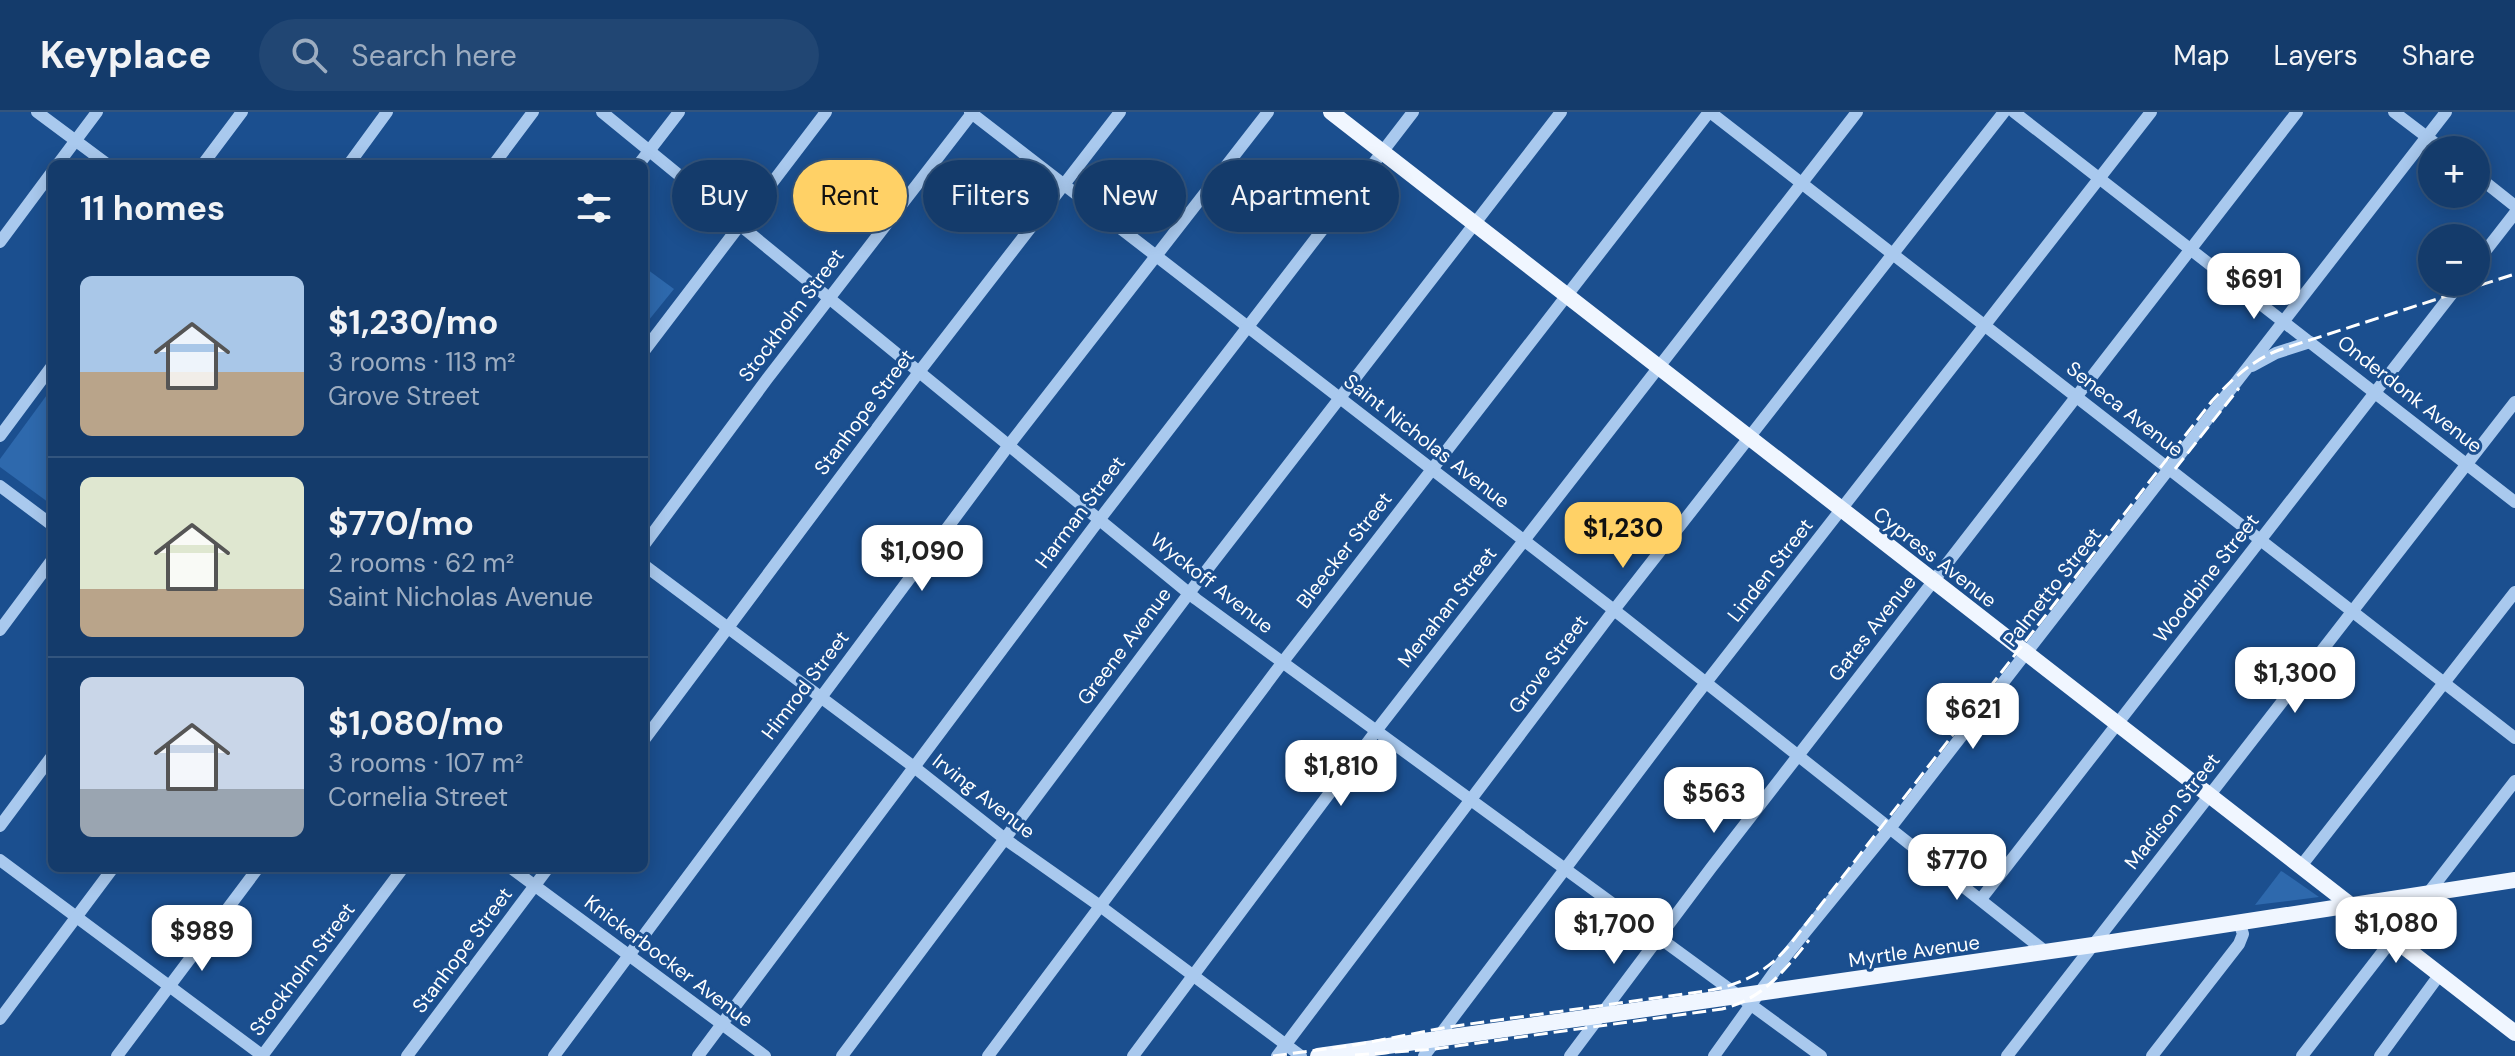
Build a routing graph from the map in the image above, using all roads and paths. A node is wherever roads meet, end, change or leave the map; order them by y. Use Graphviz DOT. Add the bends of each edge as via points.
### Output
graph roads {
  1 [pos="37,112"];
  2 [pos="97,112"];
  3 [pos="242,112"];
  4 [pos="387,112"];
  5 [pos="533,112"];
  6 [pos="602,112"];
  7 [pos="679,112"];
  8 [pos="826,112"];
  9 [pos="972,112"];
  10 [pos="1120,112"];
  11 [pos="1268,112"];
  12 [pos="1331,112"];
  13 [pos="1413,112"];
  14 [pos="1561,112"];
  15 [pos="1710,112"];
  16 [pos="1857,112"];
  17 [pos="2004,112"];
  18 [pos="2014,112"];
  19 [pos="2151,112"];
  20 [pos="2297,112"];
  21 [pos="2394,112"];
  22 [pos="2446,112"];
  23 [pos="2426,136"];
  24 [pos="2428,136"];
  25 [pos="75,141"];
  26 [pos="2418,149"];
  27 [pos="649,151"];
  28 [pos="1382,152"];
  29 [pos="61,160"];
  30 [pos="101,160"];
  31 [pos="206,160"];
  32 [pos="352,160"];
  33 [pos="497,160"];
  34 [pos="642,160"];
  35 [pos="672,170"];
  36 [pos="777,175"];
  37 [pos="48,177"];
  38 [pos="2100,178"];
  39 [pos="1801,183"];
  40 [pos="1064,185"];
  41 [pos="2490,186"];
  42 [pos="2515,206"];
  43 [pos="2515,213"];
  44 [pos="1473,223"];
  45 [pos="733,232"];
  46 [pos="749,232"];
  47 [pos="0,242"];
  48 [pos="2490,245"];
  49 [pos="2191,250"];
  50 [pos="1893,254"];
  51 [pos="1156,256"];
  52 [pos="1566,295"];
  53 [pos="2450,296"];
  54 [pos="829,298"];
  55 [pos="2284,321"];
  56 [pos="1985,326"];
  57 [pos="1247,328"];
  58 [pos="2310,342"];
  59 [pos="648,346"];
  60 [pos="1658,367"];
  61 [pos="2246,370"];
  62 [pos="48,371"];
  63 [pos="919,372"];
  64 [pos="2375,393"];
  65 [pos="2077,397"];
  66 [pos="1339,399"];
  67 [pos="2515,402"];
  68 [pos="0,436"];
  69 [pos="1750,438"];
  70 [pos="1009,445"];
  71 [pos="2467,464"];
  72 [pos="2169,469"];
  73 [pos="1431,470"];
  74 [pos="0,486"];
  75 [pos="2515,502"];
  76 [pos="1842,510"];
  77 [pos="1099,519"];
  78 [pos="48,522"];
  79 [pos="648,540"];
  80 [pos="2260,540"];
  81 [pos="1523,541"];
  82 [pos="48,565"];
  83 [pos="648,568"];
  84 [pos="1933,581"];
  85 [pos="2515,592"];
  86 [pos="1189,593"];
  87 [pos="1614,610"];
  88 [pos="2352,612"];
  89 [pos="728,628"];
  90 [pos="0,630"];
  91 [pos="2026,653"];
  92 [pos="1282,663"];
  93 [pos="1706,683"];
  94 [pos="2444,683"];
  95 [pos="821,697"];
  96 [pos="2117,724"];
  97 [pos="1376,731"];
  98 [pos="648,735"];
  99 [pos="2515,738"];
  100 [pos="1798,755"];
  101 [pos="48,761"];
  102 [pos="914,767"];
  103 [pos="2515,781"];
  104 [pos="2210,795"];
  105 [pos="1470,800"];
  106 [pos="0,826"];
  107 [pos="1891,827"];
  108 [pos="1005,839"];
  109 [pos="0,860"];
  110 [pos="2301,866"];
  111 [pos="1564,868"];
  112 [pos="110,872"];
  113 [pos="255,872"];
  114 [pos="400,872"];
  115 [pos="516,872"];
  116 [pos="545,872"];
  117 [pos="2515,880"];
  118 [pos="535,886"];
  119 [pos="2428,893"];
  120 [pos="1981,899"];
  121 [pos="2351,905"];
  122 [pos="1100,906"];
  123 [pos="76,917"];
  124 [pos="2239,922"];
  125 [pos="1658,937"];
  126 [pos="2393,938"];
  127 [pos="2093,945"];
  128 [pos="2046,952"];
  129 [pos="628,955"];
  130 [pos="2440,974"];
  131 [pos="1193,976"];
  132 [pos="169,987"];
  133 [pos="1750,998"];
  134 [pos="1599,1017"];
  135 [pos="0,1019"];
  136 [pos="721,1025"];
  137 [pos="2515,1033"];
  138 [pos="1436,1039"];
  139 [pos="1286,1045"];
  140 [pos="117,1056"];
  141 [pos="262,1056"];
  142 [pos="407,1056"];
  143 [pos="554,1056"];
  144 [pos="698,1056"];
  145 [pos="765,1056"];
  146 [pos="842,1056"];
  147 [pos="988,1056"];
  148 [pos="1133,1056"];
  149 [pos="1277,1056"];
  150 [pos="1301,1056"];
  151 [pos="1318,1056"];
  152 [pos="1424,1056"];
  153 [pos="1570,1056"];
  154 [pos="1714,1056"];
  155 [pos="1821,1056"];
  156 [pos="2007,1056"];
  157 [pos="2152,1056"];
  158 [pos="2302,1056"];
  159 [pos="2380,1056"];
  1 -- 25 [label="street"];
  2 -- 25 [label="street"];
  3 -- 31 [label="street"];
  4 -- 32 [label="street"];
  5 -- 33 [label="street"];
  6 -- 27 [label="street, Wyckoff Avenue"];
  7 -- 27 [label="street"];
  8 -- 36 [label="street"];
  9 -- 40 [label="street, Saint Nicholas Avenue"];
  9 -- 54 [label="street, Stockholm Street"];
  10 -- 40 [label="street, Stanhope Street"];
  11 -- 51 [label="street, Himrod Street"];
  12 -- 28 [label="main road, Cypress Avenue"];
  13 -- 28 [label="street, Harman Street"];
  14 -- 44 [label="street, Greene Avenue"];
  15 -- 39 [label="street, Seneca Avenue"];
  15 -- 52 [label="street, Bleecker Street"];
  16 -- 39 [label="street, Menahan Street"];
  17 -- 50 [label="street, Grove Street"];
  18 -- 38 [label="street, Onderdonk Avenue"];
  19 -- 38 [label="street, Linden Street"];
  20 -- 49 [label="street, Gates Avenue"];
  21 -- 23 [label="street"];
  22 -- 24 [label="street, Palmetto Street"];
  25 -- 29 [label="street"];
  25 -- 30 [label="street"];
  26 -- 55 [label="street, Palmetto Street"];
  27 -- 34 [label="street"];
  27 -- 35 [label="street, Wyckoff Avenue"];
  28 -- 44 [label="main road, Cypress Avenue"];
  28 -- 57 [label="street, Harman Street"];
  37 -- 47 [label="street"];
  38 -- 49 [label="street, Onderdonk Avenue"];
  38 -- 56 [label="street, Linden Street"];
  39 -- 50 [label="street, Seneca Avenue"];
  39 -- 60 [label="street, Menahan Street"];
  40 -- 51 [label="street, Saint Nicholas Avenue"];
  40 -- 63 [label="street, Stanhope Street"];
  41 -- 42 [label="street"];
  43 -- 48 [label="street"];
  44 -- 52 [label="main road, Cypress Avenue"];
  44 -- 66 [label="street, Greene Avenue"];
  45 -- 59 [label="street"];
  46 -- 54 [label="street, Wyckoff Avenue"];
  49 -- 55 [label="street, Onderdonk Avenue"];
  49 -- 65 [label="street, Gates Avenue"];
  50 -- 56 [label="street, Seneca Avenue"];
  50 -- 69 [label="street, Grove Street"];
  51 -- 57 [label="street, Saint Nicholas Avenue"];
  51 -- 70 [label="street, Himrod Street"];
  52 -- 60 [label="main road, Cypress Avenue"];
  52 -- 73 [label="street, Bleecker Street"];
  53 -- 64 [label="street, Woodbine Street"];
  54 -- 63 [label="street, Wyckoff Avenue"];
  54 -- 79 [label="street, Stockholm Street"];
  55 -- 58 [label="street, Onderdonk Avenue"];
  55 -- 61 [label="street, Palmetto Street"];
  56 -- 65 [label="street, Seneca Avenue"];
  56 -- 76 [label="street, Linden Street"];
  57 -- 66 [label="street, Saint Nicholas Avenue"];
  57 -- 77 [label="street, Harman Street"];
  58 -- 61 [label="street, Palmetto Street"];
  58 -- 64 [label="street, Onderdonk Avenue"];
  60 -- 69 [label="main road, Cypress Avenue"];
  60 -- 81 [label="street, Menahan Street"];
  61 -- 72 [label="street, Palmetto Street"];
  62 -- 68 [label="street"];
  63 -- 70 [label="street, Wyckoff Avenue"];
  63 -- 89 [label="street, Stanhope Street"];
  64 -- 71 [label="street, Onderdonk Avenue"];
  64 -- 80 [label="street, Woodbine Street"];
  65 -- 72 [label="street, Seneca Avenue"];
  65 -- 84 [label="street, Gates Avenue"];
  66 -- 73 [label="street, Saint Nicholas Avenue"];
  66 -- 86 [label="street, Greene Avenue"];
  67 -- 71 [label="street, Madison Street"];
  69 -- 76 [label="main road, Cypress Avenue"];
  69 -- 87 [label="street, Grove Street"];
  70 -- 77 [label="street, Wyckoff Avenue"];
  70 -- 95 [label="street, Himrod Street"];
  71 -- 75 [label="street, Onderdonk Avenue"];
  71 -- 88 [label="street, Madison Street"];
  72 -- 80 [label="street, Seneca Avenue"];
  72 -- 91 [label="street, Palmetto Street"];
  73 -- 81 [label="street, Saint Nicholas Avenue"];
  73 -- 92 [label="street, Bleecker Street"];
  74 -- 78 [label="street"];
  76 -- 84 [label="main road, Cypress Avenue"];
  76 -- 93 [label="street, Linden Street"];
  77 -- 86 [label="street, Wyckoff Avenue"];
  77 -- 102 [label="street, Harman Street"];
  80 -- 88 [label="street, Seneca Avenue"];
  80 -- 96 [label="street, Woodbine Street"];
  81 -- 87 [label="street, Saint Nicholas Avenue"];
  81 -- 97 [label="street, Menahan Street"];
  82 -- 90 [label="street"];
  83 -- 89 [label="street, Irving Avenue"];
  84 -- 91 [label="main road, Cypress Avenue"];
  84 -- 100 [label="street, Gates Avenue"];
  85 -- 94 [label="street"];
  86 -- 92 [label="street, Wyckoff Avenue"];
  86 -- 108 [label="street, Greene Avenue"];
  87 -- 93 [label="street, Saint Nicholas Avenue"];
  87 -- 105 [label="street, Grove Street"];
  88 -- 94 [label="street, Seneca Avenue"];
  88 -- 104 [label="street, Madison Street"];
  89 -- 95 [label="street, Irving Avenue"];
  89 -- 98 [label="street, Stanhope Street"];
  91 -- 96 [label="main road, Cypress Avenue"];
  91 -- 107 [label="street, Palmetto Street"];
  92 -- 97 [label="street, Wyckoff Avenue"];
  92 -- 122 [label="street, Bleecker Street"];
  93 -- 100 [label="street, Saint Nicholas Avenue"];
  93 -- 111 [label="street, Linden Street"];
  94 -- 99 [label="street, Seneca Avenue"];
  94 -- 110 [label="street"];
  95 -- 102 [label="street, Irving Avenue"];
  95 -- 129 [label="street, Himrod Street"];
  96 -- 104 [label="main road, Cypress Avenue"];
  96 -- 120 [label="street, Woodbine Street"];
  97 -- 105 [label="street, Wyckoff Avenue"];
  97 -- 131 [label="street, Menahan Street"];
  100 -- 107 [label="street, Saint Nicholas Avenue"];
  100 -- 125 [label="street, Gates Avenue"];
  101 -- 106 [label="street"];
  102 -- 108 [label="street, Irving Avenue"];
  102 -- 136 [label="street, Harman Street"];
  103 -- 119 [label="street"];
  104 -- 110 [label="main road, Cypress Avenue"];
  104 -- 127 [label="street, Madison Street"];
  105 -- 111 [label="street, Wyckoff Avenue"];
  105 -- 139 [label="street, Grove Street"];
  107 -- 120 [label="street, Saint Nicholas Avenue"];
  107 -- 133 [label="street, Palmetto Street"];
  108 -- 122 [label="street, Irving Avenue"];
  108 -- 146 [label="street, Greene Avenue"];
  109 -- 123 [label="street"];
  110 -- 121 [label="main road, Cypress Avenue"];
  111 -- 125 [label="street, Wyckoff Avenue"];
  111 -- 138 [label="street, Linden Street"];
  112 -- 123 [label="street"];
  113 -- 132 [label="street"];
  114 -- 141 [label="street, Stockholm Street"];
  115 -- 118 [label="street, Knickerbocker Avenue"];
  116 -- 118 [label="street, Stanhope Street"];
  117 -- 119 [label="main road, Myrtle Avenue"];
  118 -- 129 [label="street, Knickerbocker Avenue"];
  118 -- 142 [label="street, Stanhope Street"];
  119 -- 121 [label="main road, Myrtle Avenue"];
  119 -- 126 [label="street"];
  120 -- 128 [label="street, Saint Nicholas Avenue"];
  121 -- 124 [label="main road, Myrtle Avenue"];
  121 -- 126 [label="main road, Cypress Avenue"];
  122 -- 131 [label="street, Irving Avenue"];
  122 -- 147 [label="street, Bleecker Street"];
  123 -- 132 [label="street"];
  123 -- 135 [label="street"];
  124 -- 127 [label="main road, Myrtle Avenue"];
  124 -- 157 [label="street" via="2239,944"];
  125 -- 133 [label="street, Wyckoff Avenue"];
  125 -- 134 [label="street, Gates Avenue"];
  126 -- 130 [label="main road, Cypress Avenue"];
  126 -- 158 [label="street"];
  127 -- 128 [label="main road, Myrtle Avenue"];
  127 -- 156 [label="street, Madison Street"];
  128 -- 133 [label="main road, Myrtle Avenue"];
  129 -- 136 [label="street, Knickerbocker Avenue"];
  129 -- 143 [label="street, Himrod Street"];
  130 -- 137 [label="main road, Cypress Avenue"];
  130 -- 159 [label="street"];
  131 -- 139 [label="street, Irving Avenue"];
  131 -- 148 [label="street, Menahan Street"];
  132 -- 140 [label="street"];
  132 -- 141 [label="street"];
  133 -- 134 [label="main road, Myrtle Avenue"];
  133 -- 154 [label="street, Palmetto Street"];
  133 -- 155 [label="street, Wyckoff Avenue"];
  134 -- 138 [label="main road, Myrtle Avenue"];
  134 -- 153 [label="street, Gates Avenue"];
  136 -- 144 [label="street, Harman Street"];
  136 -- 145 [label="street, Knickerbocker Avenue"];
  138 -- 151 [label="main road, Myrtle Avenue"];
  138 -- 152 [label="street, Linden Street"];
  139 -- 149 [label="street, Grove Street"];
  139 -- 150 [label="street, Irving Avenue"];
}
